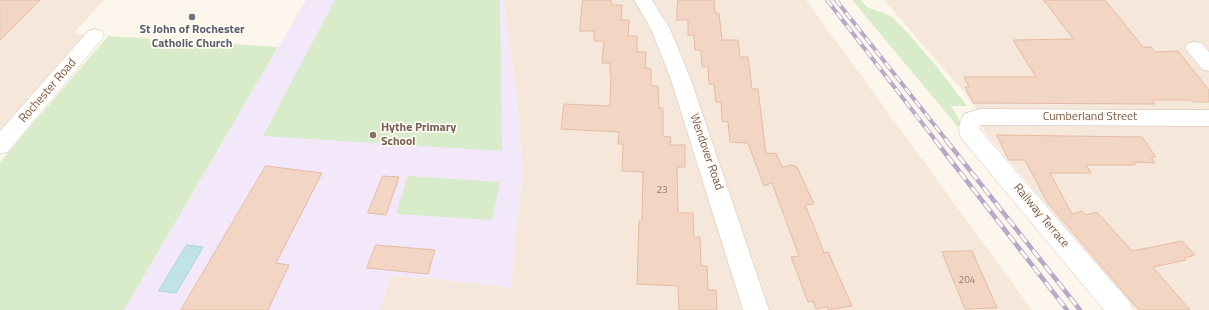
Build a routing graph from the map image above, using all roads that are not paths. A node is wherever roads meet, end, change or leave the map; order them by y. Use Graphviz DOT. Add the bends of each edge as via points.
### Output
graph roads {
  1 [pos="643,0"];
  2 [pos="96,35"];
  3 [pos="1195,48"];
  4 [pos="1209,64"];
  5 [pos="1209,118"];
  6 [pos="971,120"];
  7 [pos="0,146"];
  8 [pos="756,310"];
  9 [pos="1120,310"];
  1 -- 8 [label="street, Wendover Road" via="652,13 675,63 730,223"];
  2 -- 7 [label="street, Rochester Road"];
  3 -- 4 [label="street"];
  5 -- 6 [label="street, Cumberland Street" via="979,117"];
  6 -- 9 [label="street, Railway Terrace" via="970,133"];
}
